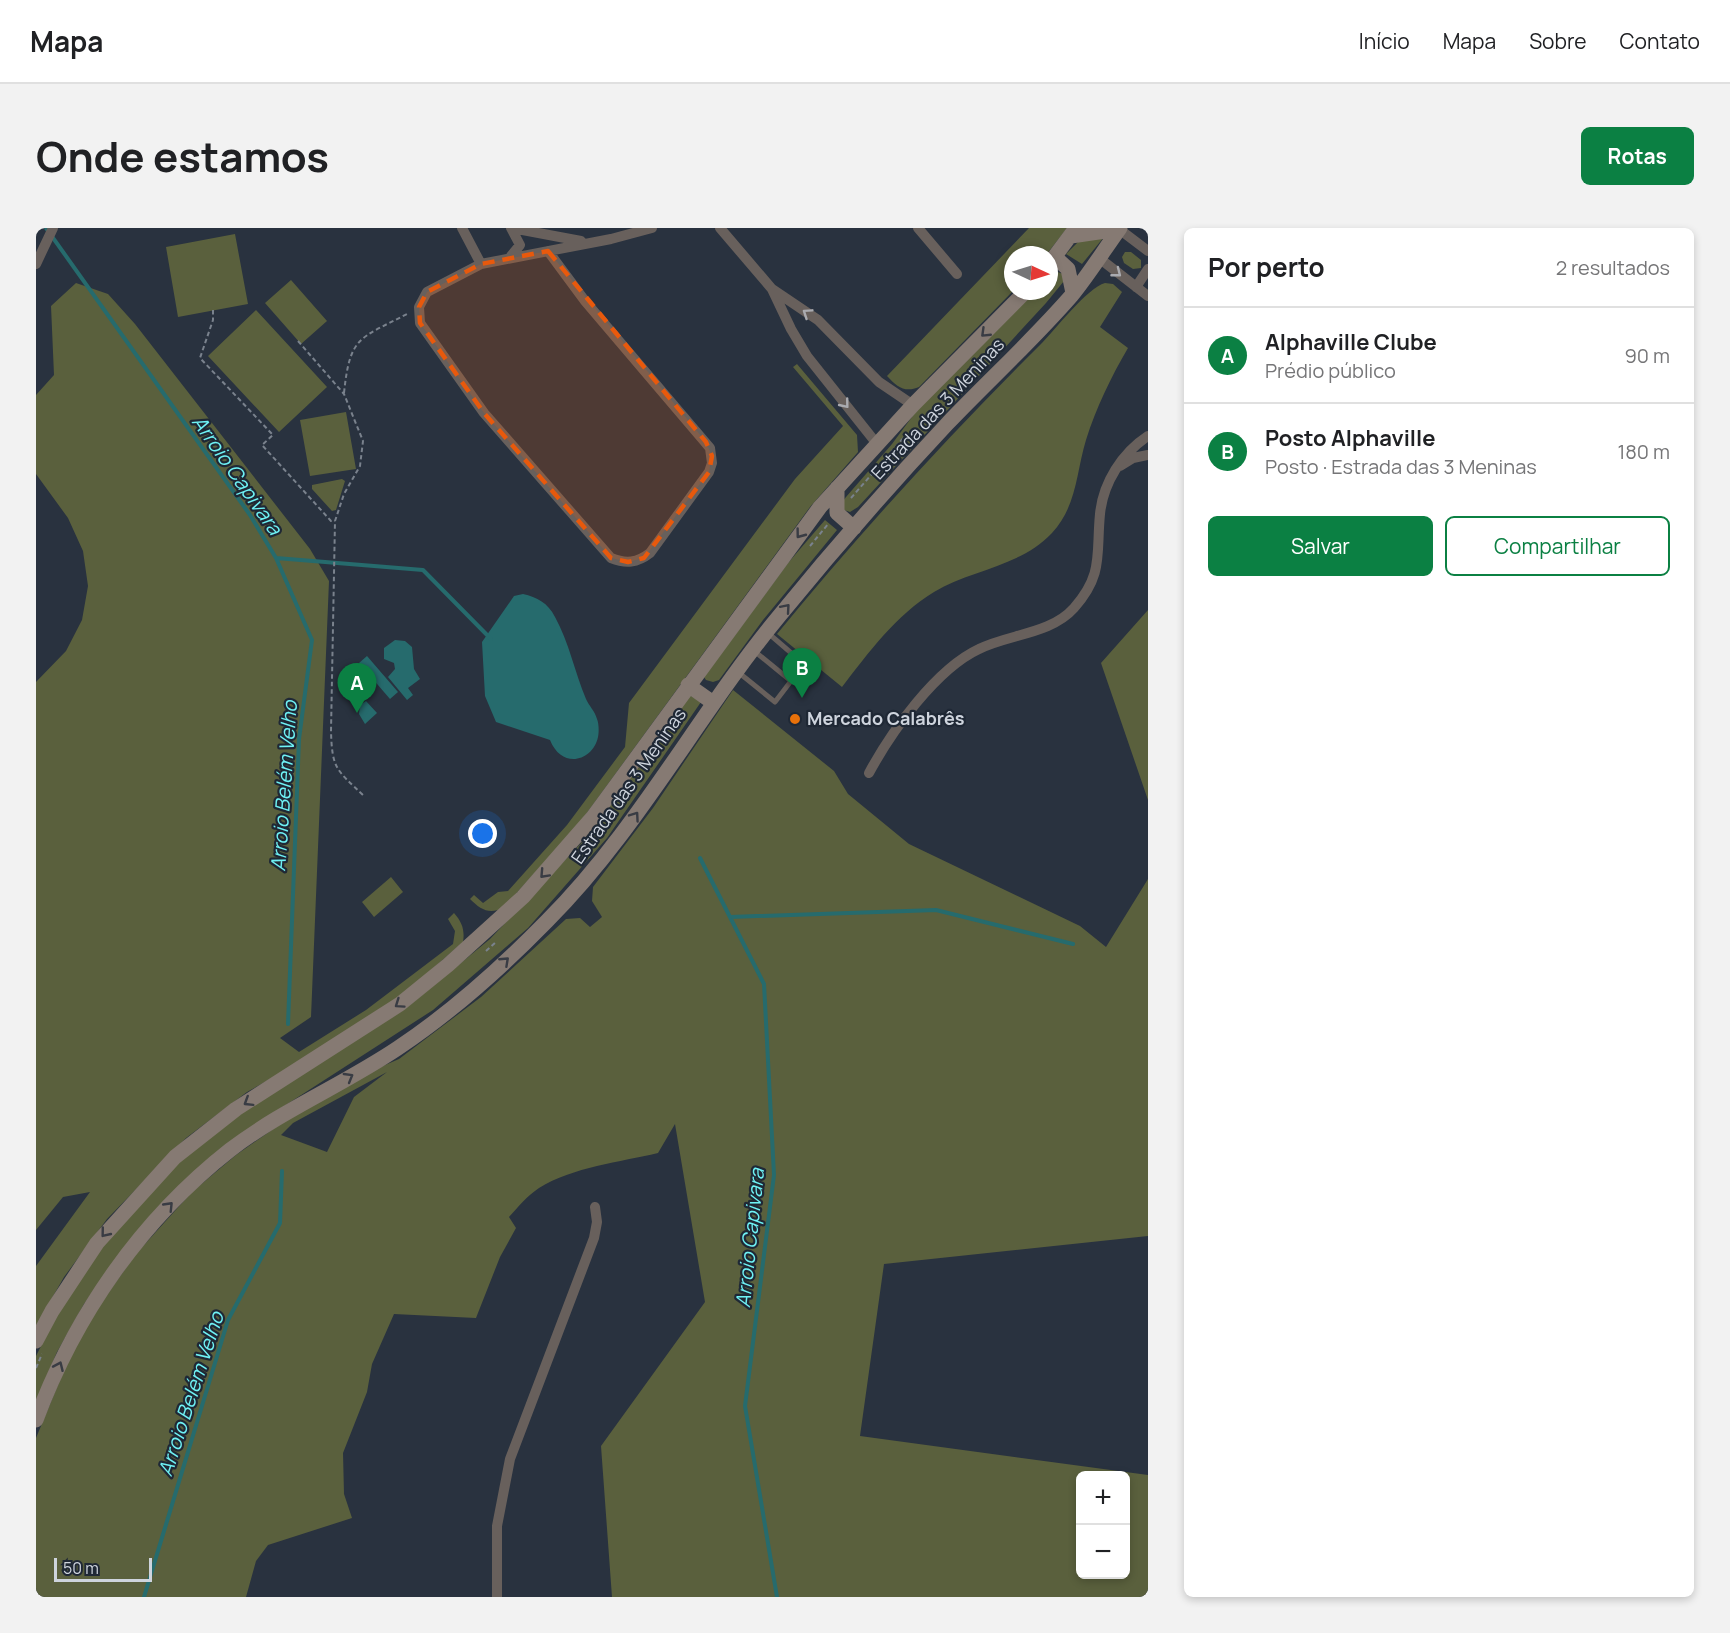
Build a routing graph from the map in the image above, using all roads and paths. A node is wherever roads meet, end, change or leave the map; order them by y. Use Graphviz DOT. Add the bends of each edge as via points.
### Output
graph roads {
  1 [pos="52,228"];
  2 [pos="512,228"];
  3 [pos="652,228"];
  4 [pos="720,228"];
  5 [pos="918,228"];
  6 [pos="1119,228"];
  7 [pos="464,229"];
  8 [pos="1074,232"];
  9 [pos="590,242"];
  10 [pos="548,251"];
  11 [pos="1148,251"];
  12 [pos="1058,252"];
  13 [pos="511,256"];
  14 [pos="1099,258"];
  15 [pos="1058,263"];
  16 [pos="36,264"];
  17 [pos="482,264"];
  18 [pos="1148,269"];
  19 [pos="957,274"];
  20 [pos="1136,287"];
  21 [pos="772,289"];
  22 [pos="1073,293"];
  23 [pos="1148,296"];
  24 [pos="1017,300"];
  25 [pos="213,310"];
  26 [pos="407,314"];
  27 [pos="298,341"];
  28 [pos="344,394"];
  29 [pos="913,405"];
  30 [pos="1148,436"];
  31 [pos="877,444"];
  32 [pos="1148,455"];
  33 [pos="1118,468"];
  34 [pos="837,488"];
  35 [pos="335,522"];
  36 [pos="854,528"];
  37 [pos="766,632"];
  38 [pos="753,650"];
  39 [pos="736,671"];
  40 [pos="791,681"];
  41 [pos="688,685"];
  42 [pos="712,702"];
  43 [pos="869,774"];
  44 [pos="364,796"];
  45 [pos="595,1207"];
  46 [pos="36,1341"];
  47 [pos="36,1420"];
  48 [pos="497,1597"];
  1 -- 16 [label="street"];
  2 -- 9 [label="street"];
  2 -- 13 [label="street" via="520,241"];
  3 -- 9 [label="street"];
  4 -- 21 [label="street"];
  5 -- 19 [label="street"];
  6 -- 8 [label="main road"];
  6 -- 11 [label="street"];
  6 -- 14 [label="main road, Estrada das 3 Meninas"];
  7 -- 17 [label="street"];
  8 -- 12 [label="main road"];
  9 -- 10 [label="street"];
  10 -- 13 [label="street"];
  10 -- 17 [label="street" via="585,301 710,448 709,472 650,553 636,561 611,558 484,413 420,323 419,307 427,292"];
  13 -- 17 [label="street"];
  14 -- 20 [label="street, one-way"];
  14 -- 22 [label="main road, Estrada das 3 Meninas"];
  15 -- 22 [label="main road" via="1068,269"];
  18 -- 20 [label="street"];
  20 -- 23 [label="street"];
  29 -- 21 [label="street, one-way" via="879,382 818,320"];
  21 -- 31 [label="street, one-way" via="807,356"];
  22 -- 36 [label="main road, Estrada das 3 Meninas"];
  24 -- 29 [label="main road, Estrada das 3 Meninas, one-way"];
  25 -- 35 [label="path" via="200,358 273,435 262,445"];
  26 -- 28 [label="path" via="364,336 354,346"];
  27 -- 28 [label="path"];
  28 -- 35 [label="path" via="363,441 363,458"];
  29 -- 31 [label="main road, Estrada das 3 Meninas"];
  30 -- 33 [label="street" via="1124,454"];
  31 -- 34 [label="main road, Estrada das 3 Meninas"];
  32 -- 33 [label="street" via="1133,458"];
  33 -- 43 [label="street" via="1102,502 1101,549 1096,570 1073,609 1042,628 1006,638 962,659 915,707 884,746"];
  34 -- 36 [label="main road" via="837,513"];
  34 -- 41 [label="main road, Estrada das 3 Meninas, one-way"];
  35 -- 44 [label="path" via="332,757 339,774"];
  37 -- 36 [label="main road, Estrada das 3 Meninas, one-way"];
  37 -- 38 [label="main road, Estrada das 3 Meninas"];
  37 -- 40 [label="lane" via="804,664"];
  38 -- 39 [label="main road, Estrada das 3 Meninas"];
  38 -- 40 [label="lane"];
  39 -- 40 [label="lane" via="775,702"];
  39 -- 42 [label="main road, Estrada das 3 Meninas"];
  41 -- 42 [label="main road"];
  41 -- 46 [label="main road, Estrada das 3 Meninas, one-way" via="567,849 523,897 400,1004 236,1109 175,1156 96,1243"];
  47 -- 42 [label="main road, Estrada das 3 Meninas, one-way" via="83,1319 103,1287 169,1205 249,1137 395,1050 486,979 589,877"];
  45 -- 48 [label="street" via="594,1238 510,1459 498,1526"];
}
